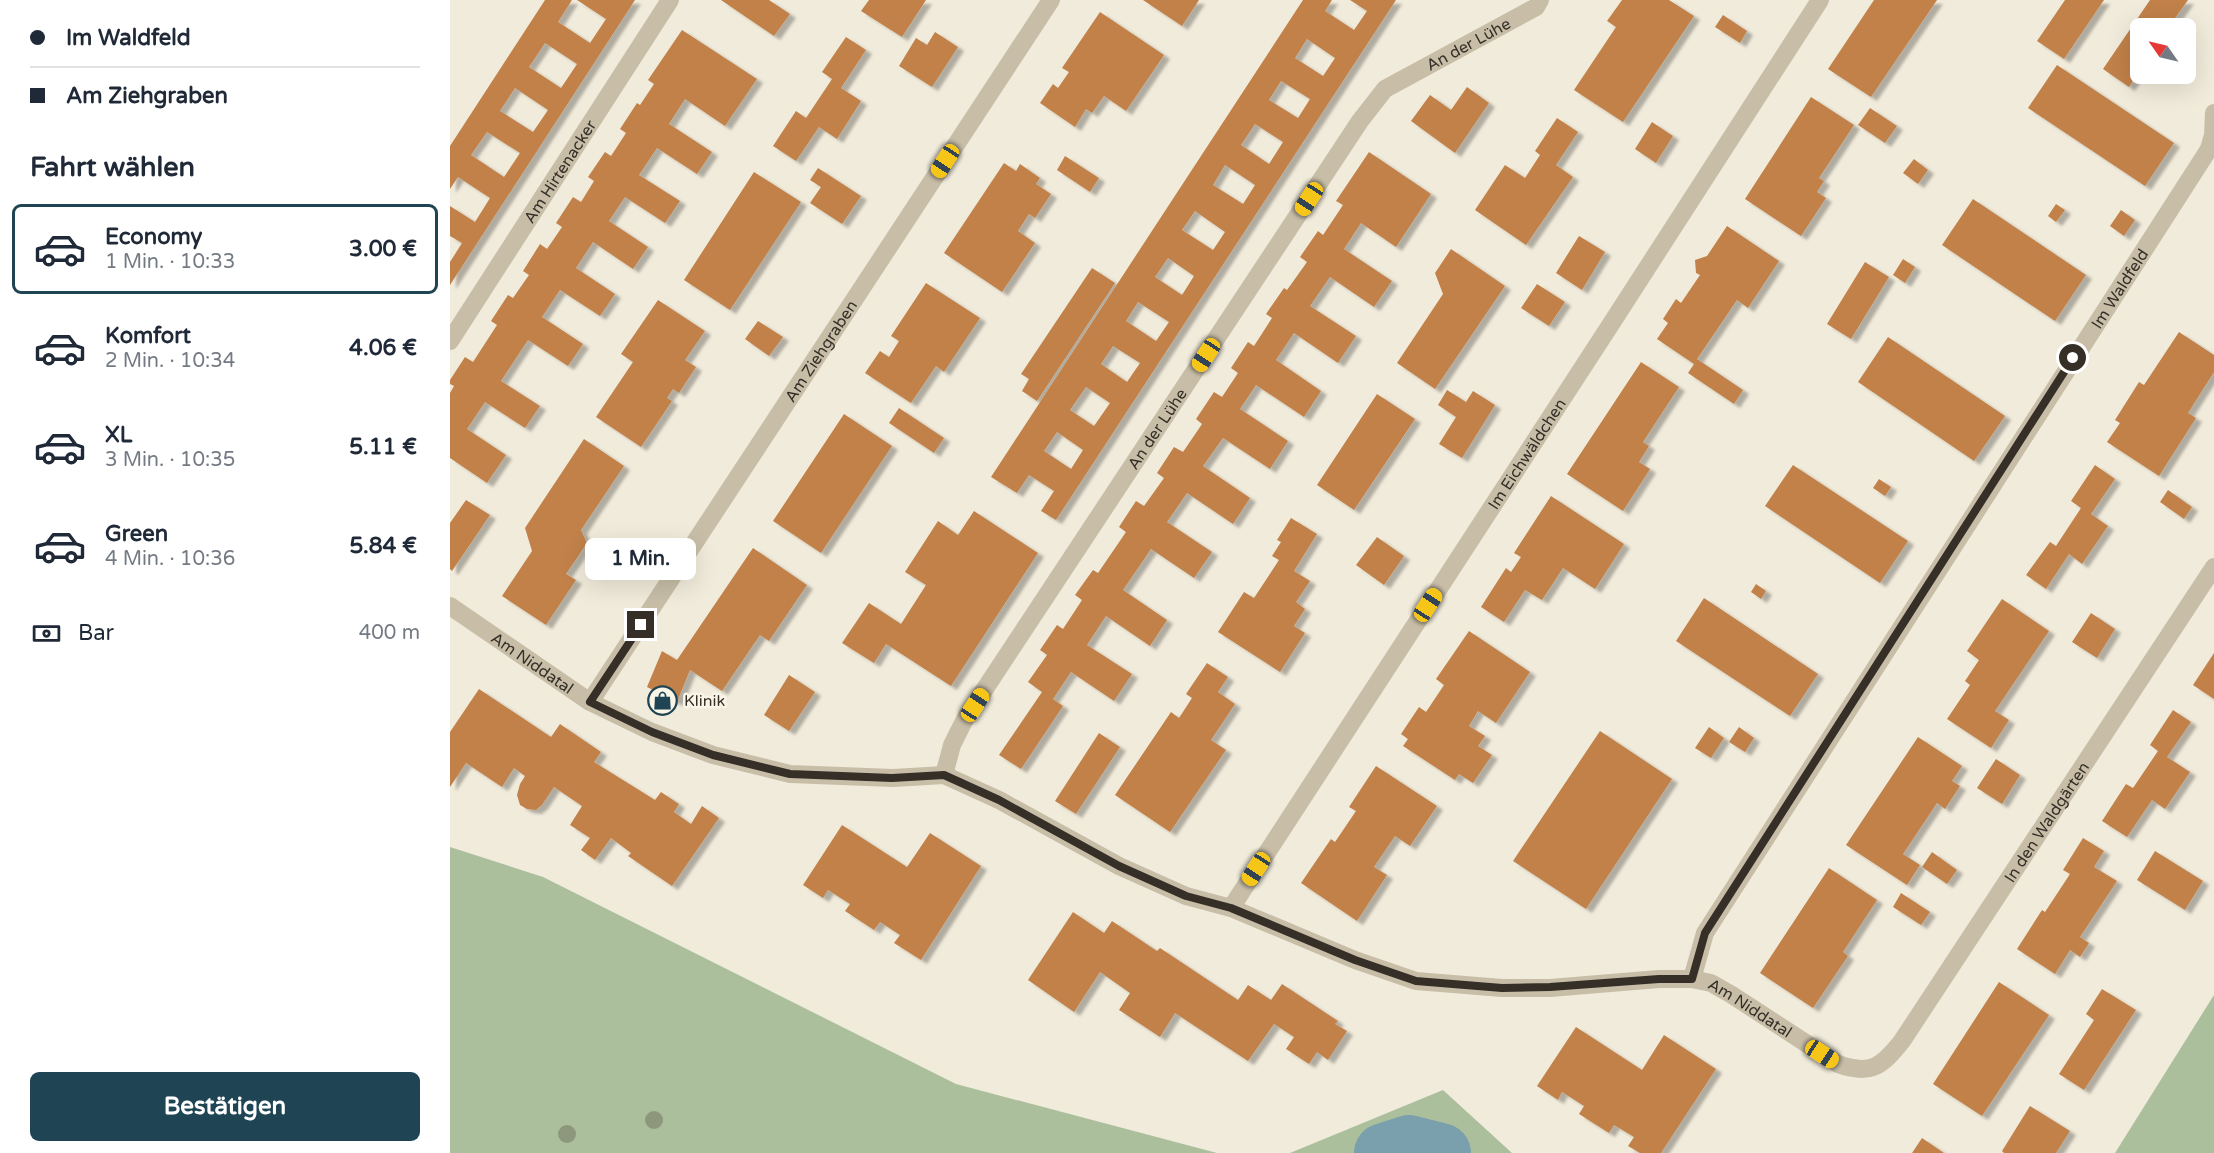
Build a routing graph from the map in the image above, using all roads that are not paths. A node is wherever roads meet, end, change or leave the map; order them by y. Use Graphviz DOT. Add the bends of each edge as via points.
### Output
graph roads {
  1 [pos="670,0"];
  2 [pos="1051,0"];
  3 [pos="1540,0"];
  4 [pos="1820,0"];
  5 [pos="2214,113"];
  6 [pos="450,340"];
  7 [pos="2214,567"];
  8 [pos="450,606"];
  9 [pos="590,702"];
  10 [pos="944,775"];
  11 [pos="1231,908"];
  12 [pos="1692,979"];
  13 [pos="1870,1068"];
  1 -- 6 [label="street, Am Hirtenacker"];
  2 -- 9 [label="street, Am Ziehgraben"];
  3 -- 10 [label="street, An der Lühe" via="1536,7 1480,39 1385,88 965,719 952,745"];
  4 -- 11 [label="street, Im Eichwäldchen"];
  5 -- 12 [label="street, Im Waldfeld" via="2209,149 1705,933"];
  7 -- 13 [label="street, In den Waldgärten" via="1902,1041 1885,1062"];
  8 -- 9 [label="street, Am Niddatal"];
  9 -- 10 [label="street, Am Niddatal" via="652,732 713,755 790,774 892,778"];
  10 -- 11 [label="street, Am Niddatal" via="999,800 1119,866 1186,896"];
  11 -- 12 [label="street, Am Niddatal" via="1416,981 1538,988"];
  12 -- 13 [label="street, Am Niddatal" via="1711,983 1732,995 1838,1064 1854,1070"];
}
